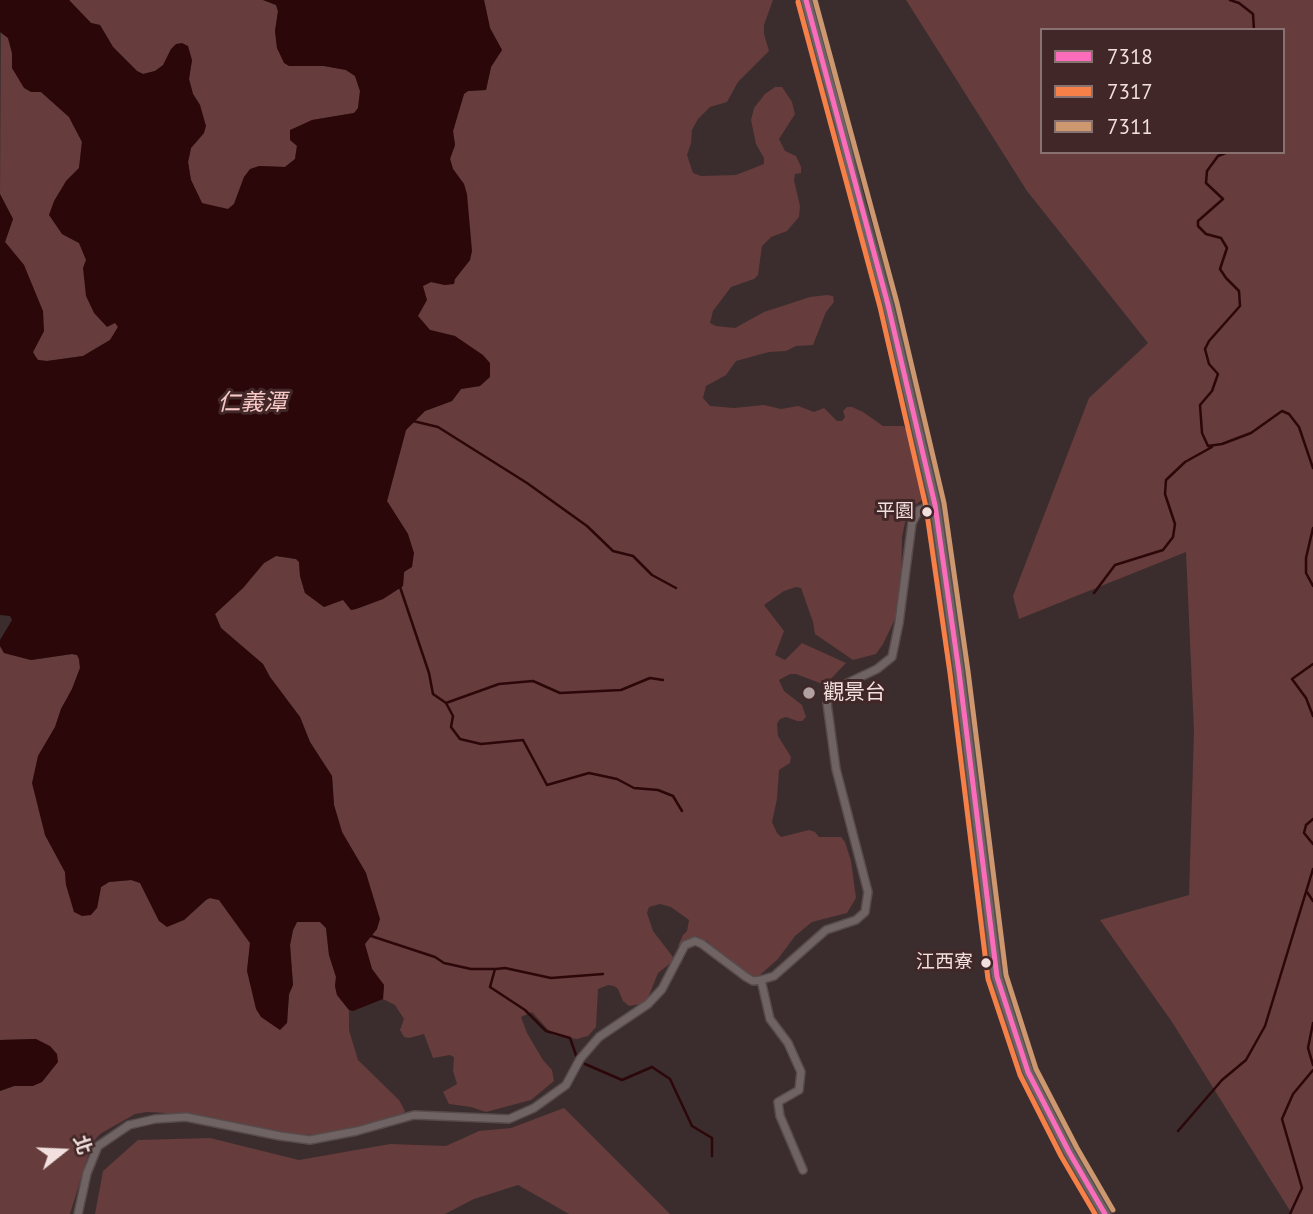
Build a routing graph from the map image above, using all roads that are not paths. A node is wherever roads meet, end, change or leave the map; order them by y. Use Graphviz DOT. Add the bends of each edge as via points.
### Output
graph roads {
  1 [pos="806,0"];
  2 [pos="935,505"];
  3 [pos="761,981"];
  4 [pos="803,1170"];
  5 [pos="78,1214"];
  6 [pos="1105,1214"];
  1 -- 2 [label="main road" via="888,305"];
  2 -- 3 [label="street" via="919,510 912,523 892,657 838,688 827,703 836,769 867,892 865,912 856,920 825,930 774,976"];
  2 -- 6 [label="main road" via="996,977 1028,1073"];
  3 -- 4 [label="street" via="770,1019 789,1043 800,1072 799,1090 778,1102"];
  3 -- 5 [label="street" via="746,977 695,941 685,944 662,989 648,1004 599,1037 566,1085 509,1119 414,1115 310,1140 186,1117 129,1125 99,1146"];
}
